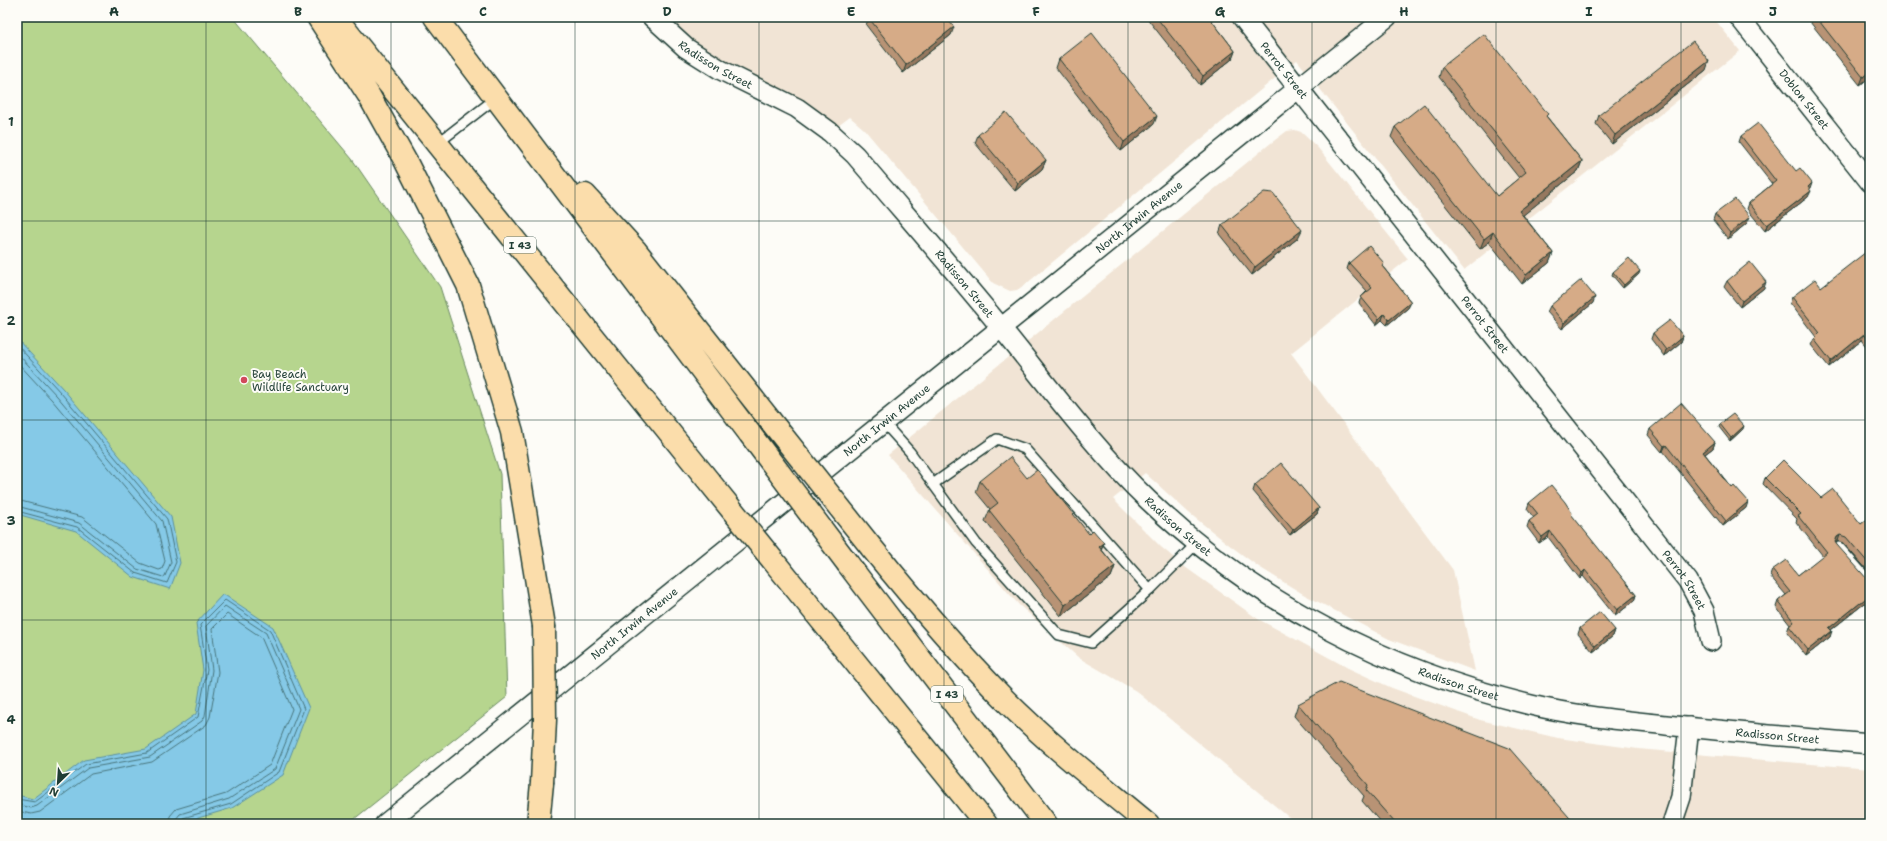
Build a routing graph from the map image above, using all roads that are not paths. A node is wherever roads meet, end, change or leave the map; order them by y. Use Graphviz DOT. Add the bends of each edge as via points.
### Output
graph roads {
  1 [pos="318,17"];
  2 [pos="335,17"];
  3 [pos="436,17"];
  4 [pos="652,17"];
  5 [pos="1242,17"];
  6 [pos="1388,17"];
  7 [pos="1739,17"];
  8 [pos="1299,88"];
  9 [pos="496,98"];
  10 [pos="438,143"];
  11 [pos="1870,182"];
  12 [pos="1002,328"];
  13 [pos="884,423"];
  14 [pos="933,484"];
  15 [pos="1197,542"];
  16 [pos="1839,547"];
  17 [pos="1870,582"];
  18 [pos="1150,590"];
  19 [pos="1711,641"];
  20 [pos="1689,727"];
  21 [pos="1870,744"];
  22 [pos="385,824"];
  23 [pos="538,824"];
  24 [pos="986,824"];
  25 [pos="1046,824"];
  26 [pos="1148,824"];
  27 [pos="1672,824"];
  1 -- 23 [label="highway, bridge" via="368,94 468,285 512,432 544,626 545,720"];
  2 -- 10 [label="highway, I 43"];
  3 -- 9 [label="highway, I 43"];
  4 -- 12 [label="street, Radisson Street" via="686,48 721,70 797,108 830,132 855,155"];
  5 -- 8 [label="street, Perrot Street"];
  6 -- 8 [label="street, North Irwin Avenue"];
  7 -- 11 [label="street, Doblon Street"];
  8 -- 12 [label="street, North Irwin Avenue"];
  8 -- 19 [label="street, Perrot Street" via="1688,581 1704,611"];
  9 -- 10 [label="lane"];
  9 -- 25 [label="highway, I 43, bridge"];
  9 -- 26 [label="highway, bridge" via="636,251 917,605 1005,700 1050,742"];
  10 -- 24 [label="highway, I 43, bridge"];
  12 -- 13 [label="street, North Irwin Avenue"];
  12 -- 15 [label="street, Radisson Street" via="1099,450 1149,501"];
  13 -- 14 [label="lane" via="910,452"];
  13 -- 22 [label="street, North Irwin Avenue"];
  14 -- 18 [label="lane" via="997,439 1025,449"];
  14 -- 18 [label="lane" via="976,544 1059,635 1091,643"];
  15 -- 18 [label="lane"];
  15 -- 20 [label="street, Radisson Street" via="1248,582 1297,612 1412,669 1480,692 1535,706 1591,717"];
  16 -- 17 [label="lane"];
  20 -- 21 [label="street, Radisson Street"];
  20 -- 27 [label="street" via="1681,796"];
}
